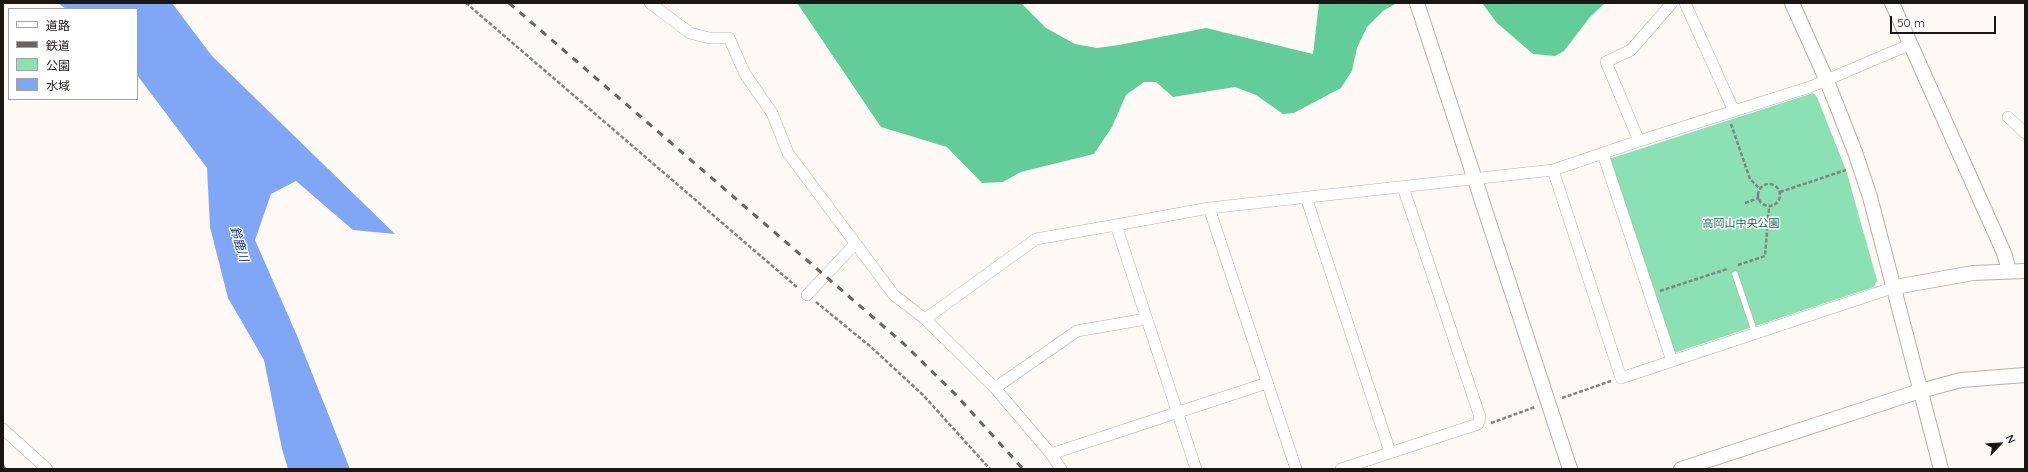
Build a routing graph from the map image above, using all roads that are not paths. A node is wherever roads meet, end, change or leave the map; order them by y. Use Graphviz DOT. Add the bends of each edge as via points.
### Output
graph roads {
  1 [pos="650,3"];
  2 [pos="1417,3"];
  3 [pos="1672,3"];
  4 [pos="1685,3"];
  5 [pos="1792,3"];
  6 [pos="1892,3"];
  7 [pos="1911,44"];
  8 [pos="1827,81"];
  9 [pos="1734,111"];
  10 [pos="2008,117"];
  11 [pos="2025,133"];
  12 [pos="1638,141"];
  13 [pos="1603,154"];
  14 [pos="1553,170"];
  15 [pos="1476,179"];
  16 [pos="1403,187"];
  17 [pos="1306,197"];
  18 [pos="1209,208"];
  19 [pos="1116,225"];
  20 [pos="855,244"];
  21 [pos="2009,270"];
  22 [pos="2025,271"];
  23 [pos="1735,274"];
  24 [pos="1895,287"];
  25 [pos="807,296"];
  26 [pos="925,319"];
  27 [pos="1146,320"];
  28 [pos="1754,333"];
  29 [pos="1672,361"];
  30 [pos="2025,374"];
  31 [pos="1267,383"];
  32 [pos="995,388"];
  33 [pos="1920,391"];
  34 [pos="1177,413"];
  35 [pos="3,429"];
  36 [pos="1390,452"];
  37 [pos="1051,454"];
  38 [pos="47,469"];
  39 [pos="1062,469"];
  40 [pos="1196,469"];
  41 [pos="1296,469"];
  42 [pos="1340,469"];
  43 [pos="1570,469"];
  44 [pos="1681,469"];
  45 [pos="1941,469"];
  1 -- 20 [label="street" via="690,33 709,38 729,38 745,74 772,113 788,153"];
  2 -- 15 [label="street"];
  3 -- 12 [label="street" via="1631,50 1606,62"];
  4 -- 9 [label="street"];
  5 -- 8 [label="street"];
  6 -- 7 [label="street"];
  7 -- 8 [label="street"];
  7 -- 21 [label="street" via="2004,253"];
  8 -- 9 [label="street"];
  8 -- 24 [label="street" via="1855,152"];
  9 -- 12 [label="street"];
  10 -- 11 [label="street"];
  12 -- 13 [label="street"];
  13 -- 14 [label="street"];
  13 -- 29 [label="street"];
  14 -- 15 [label="street"];
  14 -- 29 [label="street" via="1621,378"];
  15 -- 16 [label="street"];
  15 -- 43 [label="street"];
  16 -- 17 [label="street"];
  16 -- 36 [label="street" via="1480,417 1478,424"];
  17 -- 18 [label="street"];
  17 -- 36 [label="street"];
  18 -- 19 [label="street"];
  18 -- 31 [label="street"];
  19 -- 26 [label="street" via="1036,239"];
  19 -- 27 [label="street"];
  20 -- 25 [label="street"];
  20 -- 26 [label="street" via="894,295"];
  21 -- 22 [label="street"];
  21 -- 24 [label="street" via="1966,274"];
  23 -- 28 [label="lane"];
  24 -- 28 [label="street"];
  24 -- 33 [label="street"];
  26 -- 32 [label="street"];
  27 -- 32 [label="street" via="1077,331"];
  27 -- 34 [label="street"];
  28 -- 29 [label="street"];
  30 -- 33 [label="street" via="1961,380"];
  31 -- 34 [label="street"];
  31 -- 41 [label="street"];
  32 -- 37 [label="street"];
  33 -- 44 [label="street"];
  33 -- 45 [label="street"];
  34 -- 37 [label="street"];
  34 -- 40 [label="street"];
  35 -- 38 [label="street"];
  36 -- 42 [label="street"];
  37 -- 39 [label="street"];
}
